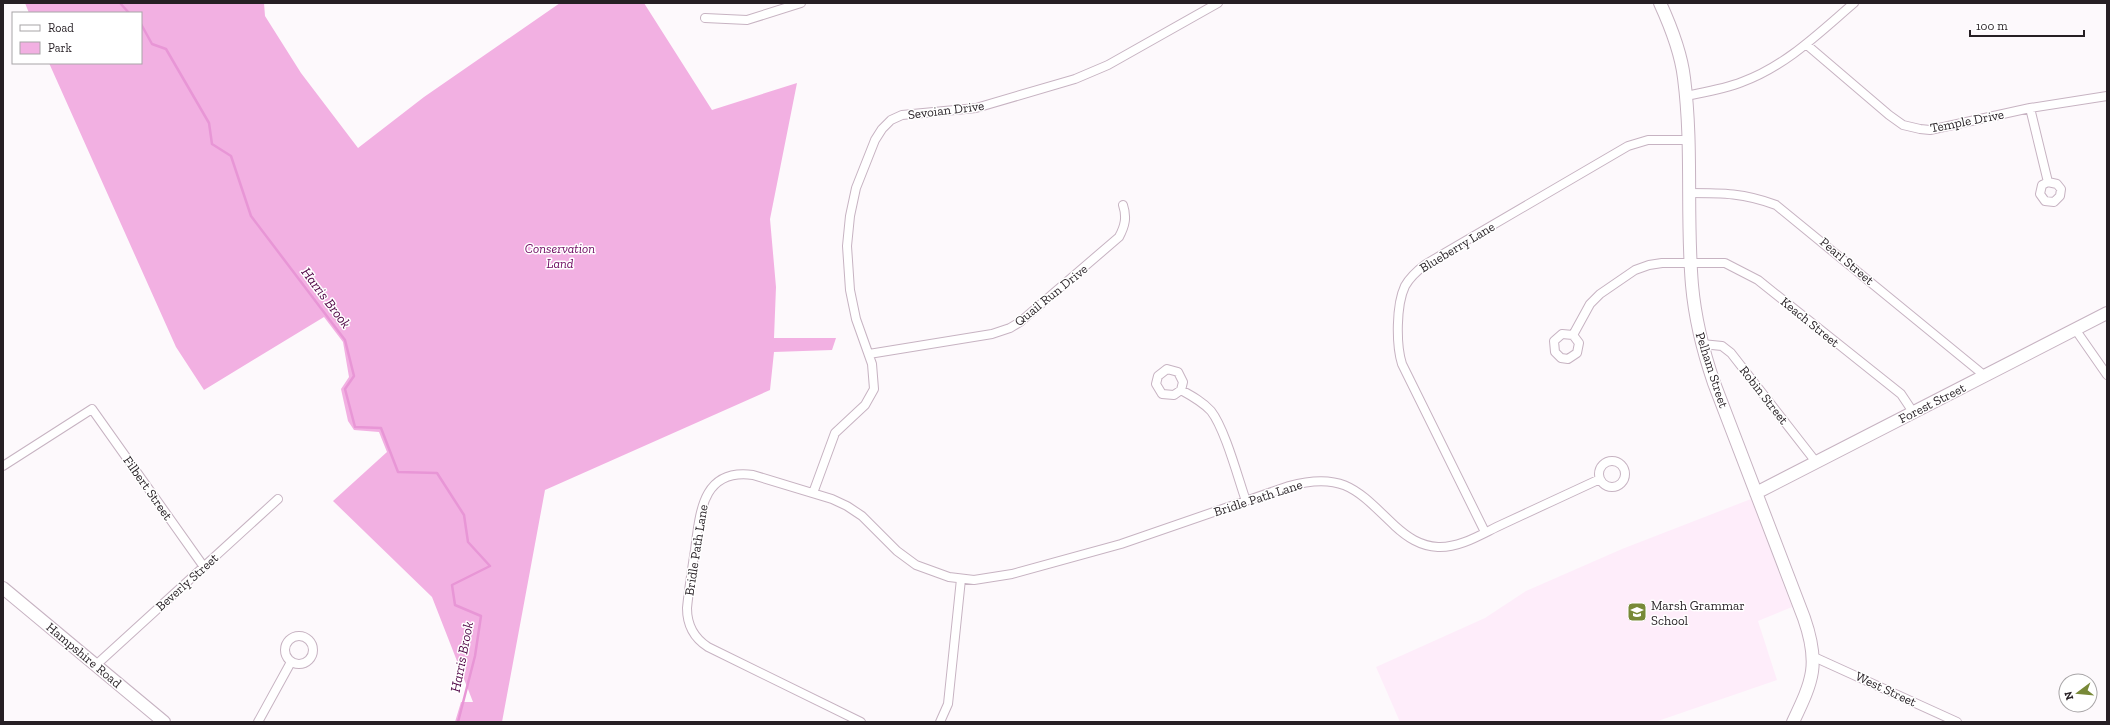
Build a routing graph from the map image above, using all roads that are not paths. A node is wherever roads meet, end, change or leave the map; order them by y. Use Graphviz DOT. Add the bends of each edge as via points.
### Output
graph roads {
  1 [pos="802,3"];
  2 [pos="1218,3"];
  3 [pos="1660,3"];
  4 [pos="1854,3"];
  5 [pos="705,18"];
  6 [pos="1807,45"];
  7 [pos="1686,96"];
  8 [pos="2107,96"];
  9 [pos="2030,108"];
  10 [pos="1688,140"];
  11 [pos="2048,182"];
  12 [pos="1689,193"];
  13 [pos="1123,205"];
  14 [pos="1690,262"];
  15 [pos="2107,313"];
  16 [pos="2075,330"];
  17 [pos="1573,335"];
  18 [pos="1702,344"];
  19 [pos="869,354"];
  20 [pos="2107,375"];
  21 [pos="1985,376"];
  22 [pos="1181,390"];
  23 [pos="1913,412"];
  24 [pos="1816,462"];
  25 [pos="3,466"];
  26 [pos="1600,479"];
  27 [pos="813,493"];
  28 [pos="1756,493"];
  29 [pos="278,499"];
  30 [pos="1246,500"];
  31 [pos="1485,532"];
  32 [pos="204,567"];
  33 [pos="961,579"];
  34 [pos="3,588"];
  35 [pos="1814,657"];
  36 [pos="291,662"];
  37 [pos="96,665"];
  38 [pos="164,722"];
  39 [pos="258,722"];
  40 [pos="861,722"];
  41 [pos="940,722"];
  42 [pos="1792,722"];
  43 [pos="1958,722"];
  1 -- 5 [label="street" via="747,20"];
  2 -- 19 [label="street, Sevoian Drive" via="1108,64 1075,79 976,108 902,115 886,124 875,140 860,176 852,202 848,238 847,275 852,305"];
  3 -- 7 [label="street, Pelham Street" via="1674,38"];
  4 -- 6 [label="street"];
  6 -- 7 [label="street" via="1747,80"];
  6 -- 9 [label="street, Temple Drive" via="1889,115 1911,128 1930,130"];
  7 -- 10 [label="street, Pelham Street"];
  8 -- 9 [label="street, Temple Drive"];
  9 -- 11 [label="street"];
  10 -- 12 [label="street, Pelham Street"];
  10 -- 31 [label="street, Blueberry Lane" via="1648,140 1628,146 1426,264 1413,274 1407,283 1401,298 1398,341 1402,364"];
  12 -- 14 [label="street, Pelham Street"];
  12 -- 21 [label="street, Pearl Street" via="1732,193 1776,205"];
  13 -- 19 [label="street, Quail Run Drive" via="1126,217 1119,237 1015,326 992,334"];
  14 -- 17 [label="street, Keach Street" via="1656,263 1642,266 1629,273 1590,304"];
  14 -- 18 [label="street, Pelham Street" via="1694,307"];
  14 -- 23 [label="street, Keach Street" via="1725,263 1758,280 1901,394"];
  15 -- 16 [label="street, Forest Street"];
  16 -- 20 [label="street"];
  16 -- 21 [label="street, Forest Street"];
  18 -- 24 [label="street, Robin Street" via="1718,344 1726,348"];
  18 -- 28 [label="street, Pelham Street" via="1714,383"];
  19 -- 27 [label="street, Sevoian Drive" via="874,378 872,395 835,433"];
  21 -- 23 [label="street, Forest Street"];
  22 -- 30 [label="street" via="1204,404 1215,417"];
  23 -- 24 [label="street, Forest Street"];
  24 -- 28 [label="street, Forest Street"];
  25 -- 32 [label="street, Filbert Street" via="92,409"];
  26 -- 31 [label="street, Bridle Path Lane"];
  27 -- 33 [label="street, Bridle Path Lane" via="855,510 897,551 916,565 938,574"];
  27 -- 40 [label="street, Bridle Path Lane" via="747,474 728,477 711,488 700,512 687,618 693,633 708,647"];
  28 -- 35 [label="street, Pelham Street" via="1804,618"];
  29 -- 32 [label="street, Beverly Street"];
  30 -- 31 [label="street, Bridle Path Lane" via="1304,482 1335,481 1356,491 1405,535 1420,543 1435,547 1451,546"];
  30 -- 33 [label="street, Bridle Path Lane" via="1107,548 1006,575 987,579"];
  32 -- 37 [label="street, Beverly Street"];
  33 -- 41 [label="street" via="948,704"];
  34 -- 37 [label="street, Hampshire Road"];
  35 -- 42 [label="street, Pelham Street" via="1810,684"];
  35 -- 43 [label="street, West Street"];
  36 -- 39 [label="street"];
  37 -- 38 [label="street, Hampshire Road"];
}
